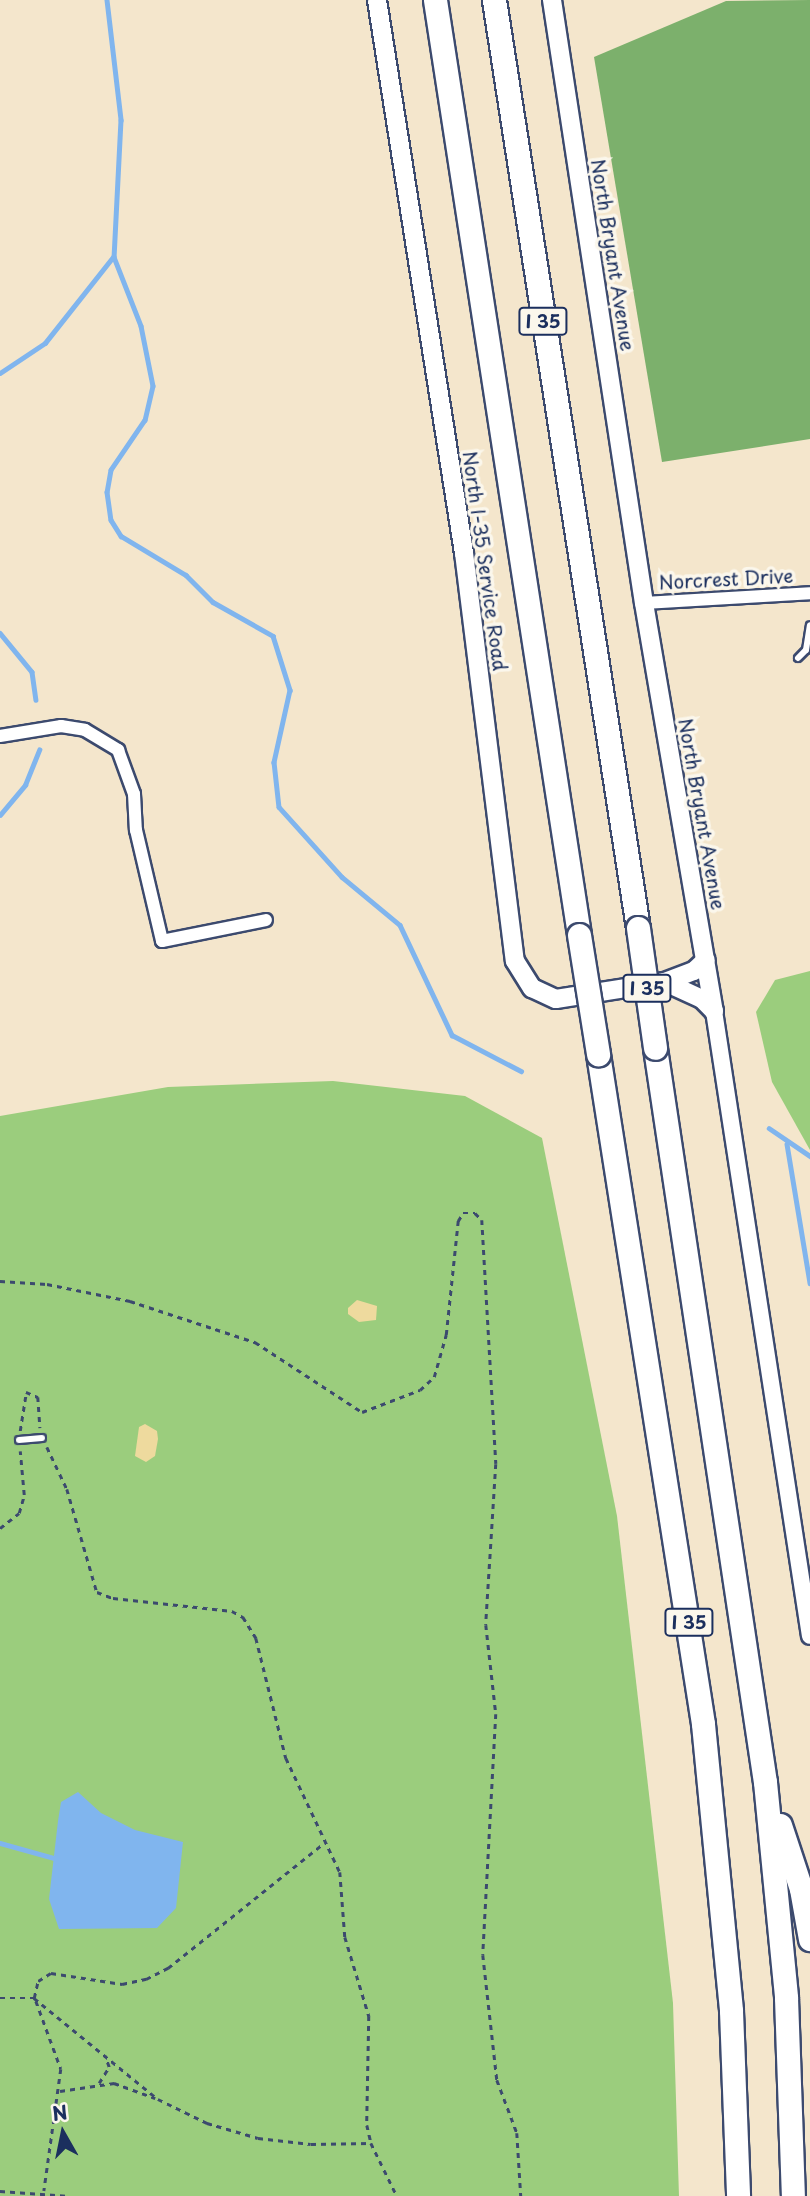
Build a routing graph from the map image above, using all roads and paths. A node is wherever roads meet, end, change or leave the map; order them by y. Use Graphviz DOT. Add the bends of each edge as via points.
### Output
graph roads {
  1 [pos="377,0"];
  2 [pos="436,0"];
  3 [pos="494,0"];
  4 [pos="552,0"];
  5 [pos="810,593"];
  6 [pos="644,603"];
  7 [pos="810,625"];
  8 [pos="798,658"];
  9 [pos="0,736"];
  10 [pos="266,920"];
  11 [pos="706,960"];
  12 [pos="665,982"];
  13 [pos="714,1011"];
  14 [pos="0,1281"];
  15 [pos="42,1438"];
  16 [pos="19,1440"];
  17 [pos="0,1528"];
  18 [pos="810,1636"];
  19 [pos="765,1782"];
  20 [pos="325,1842"];
  21 [pos="810,1939"];
  22 [pos="0,1998"];
  23 [pos="34,1998"];
  24 [pos="105,2056"];
  25 [pos="98,2084"];
  26 [pos="60,2091"];
  27 [pos="158,2099"];
  28 [pos="371,2143"];
  29 [pos="0,2191"];
  30 [pos="44,2191"];
  31 [pos="70,2196"];
  32 [pos="397,2196"];
  33 [pos="521,2196"];
  34 [pos="738,2196"];
  35 [pos="793,2196"];
  1 -- 12 [label="main road, North I-35 Service Road" via="464,553 514,961 532,988 556,999"];
  2 -- 34 [label="highway, I 35, bridge" via="703,1724 731,2011"];
  3 -- 19 [label="highway, I 35, bridge"];
  4 -- 6 [label="main road, North Bryant Avenue"];
  5 -- 6 [label="street, Norcrest Drive"];
  6 -- 11 [label="main road, North Bryant Avenue"];
  7 -- 8 [label="lane" via="806,650"];
  9 -- 10 [label="street" via="43,727 85,730 118,750 128,768 136,830 162,941"];
  11 -- 12 [label="main road, North I-35 Service Road" via="694,971"];
  11 -- 13 [label="main road, North Bryant Avenue"];
  12 -- 13 [label="main road" via="702,999"];
  13 -- 18 [label="street, North Bryant Avenue"];
  14 -- 33 [label="path" via="47,1284 130,1301 256,1342 362,1412 420,1390 434,1377 446,1335 458,1221 463,1213 475,1213 482,1220 496,1464 486,1625 496,1714 483,1955 498,2080 517,2133"];
  15 -- 16 [label="lane"];
  15 -- 16 [label="path" via="38,1397 26,1392"];
  15 -- 20 [label="path" via="67,1489 97,1592 113,1598 232,1611 250,1626 286,1758"];
  16 -- 17 [label="path" via="24,1495 19,1513"];
  19 -- 21 [label="highway" via="801,1889"];
  19 -- 35 [label="highway, I 35" via="786,1998"];
  20 -- 23 [label="path" via="168,1968 122,1984 51,1973 38,1981"];
  20 -- 28 [label="path" via="340,1872 345,1937 367,2002"];
  22 -- 23 [label="path"];
  23 -- 24 [label="path"];
  23 -- 26 [label="path" via="61,2069"];
  24 -- 25 [label="path" via="106,2077"];
  24 -- 27 [label="path"];
  25 -- 26 [label="path"];
  25 -- 27 [label="path" via="114,2083"];
  26 -- 30 [label="path"];
  27 -- 28 [label="path" via="206,2123 258,2138 311,2144"];
  28 -- 32 [label="path"];
  29 -- 30 [label="path"];
  30 -- 31 [label="path"];
}
